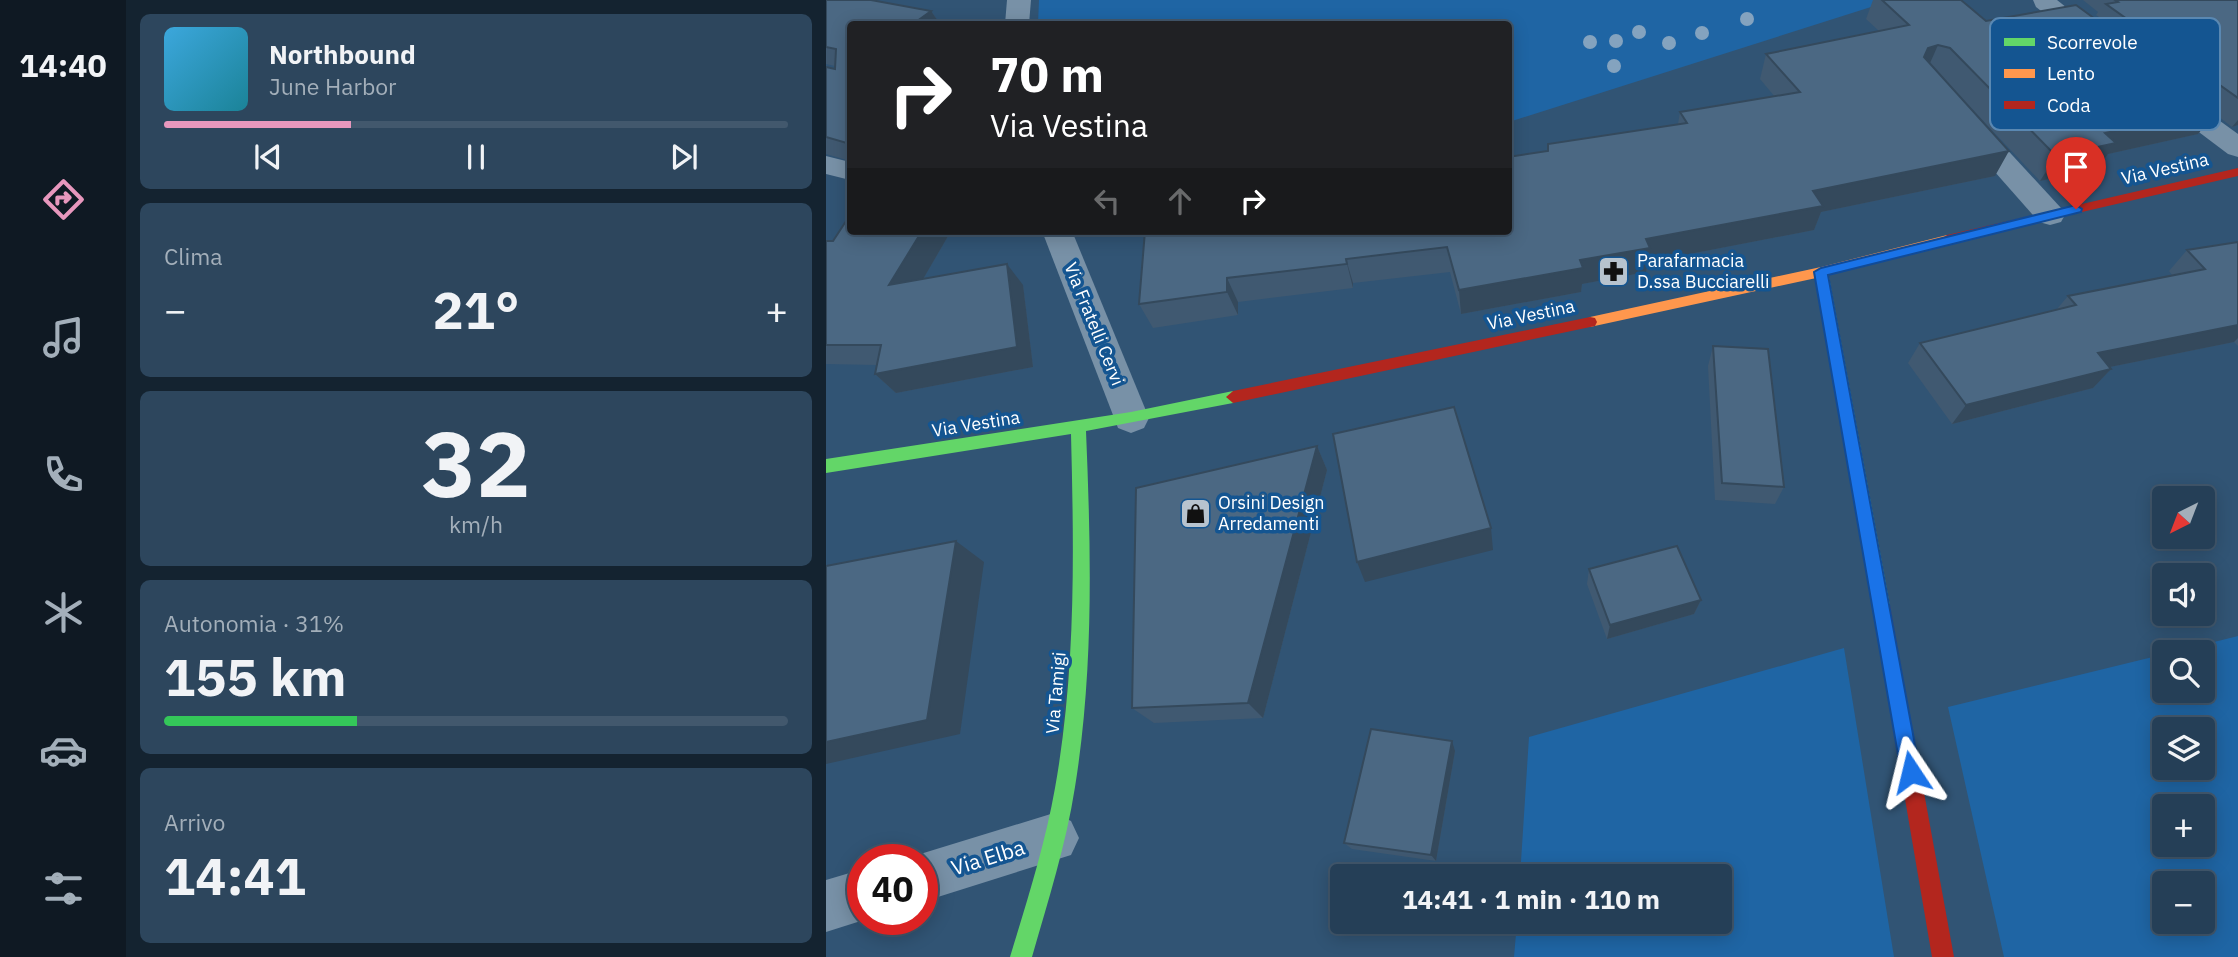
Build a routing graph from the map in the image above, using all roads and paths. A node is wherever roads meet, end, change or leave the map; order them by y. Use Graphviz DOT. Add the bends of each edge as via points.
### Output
graph roads {
  1 [pos="1019,0"];
  2 [pos="2044,2"];
  3 [pos="2065,18"];
  4 [pos="1017,21"];
  5 [pos="1947,102"];
  6 [pos="2214,130"];
  7 [pos="2238,148"];
  8 [pos="826,165"];
  9 [pos="847,170"];
  10 [pos="2238,172"];
  11 [pos="2050,215"];
  12 [pos="1059,235"];
  13 [pos="1821,272"];
  14 [pos="1131,418"];
  15 [pos="1078,428"];
  16 [pos="826,466"];
  17 [pos="1054,838"];
  18 [pos="938,872"];
  19 [pos="847,900"];
  20 [pos="826,906"];
  21 [pos="1021,957"];
  22 [pos="1943,957"];
  1 -- 4 [label="street"];
  2 -- 3 [label="street"];
  5 -- 11 [label="street"];
  6 -- 7 [label="street"];
  8 -- 9 [label="street"];
  10 -- 11 [label="main road, Via Vestina"];
  11 -- 13 [label="main road, Via Vestina"];
  12 -- 14 [label="street, Via Fratelli Cervi"];
  13 -- 14 [label="main road, Via Vestina"];
  13 -- 22 [label="main road"];
  14 -- 15 [label="main road, Via Vestina"];
  15 -- 16 [label="main road, Via Vestina"];
  15 -- 17 [label="main road, Via Tamigi" via="1082,620 1071,744"];
  17 -- 18 [label="street, Via Elba"];
  17 -- 21 [label="main road, Via Tamigi"];
  19 -- 20 [label="street"];
}
